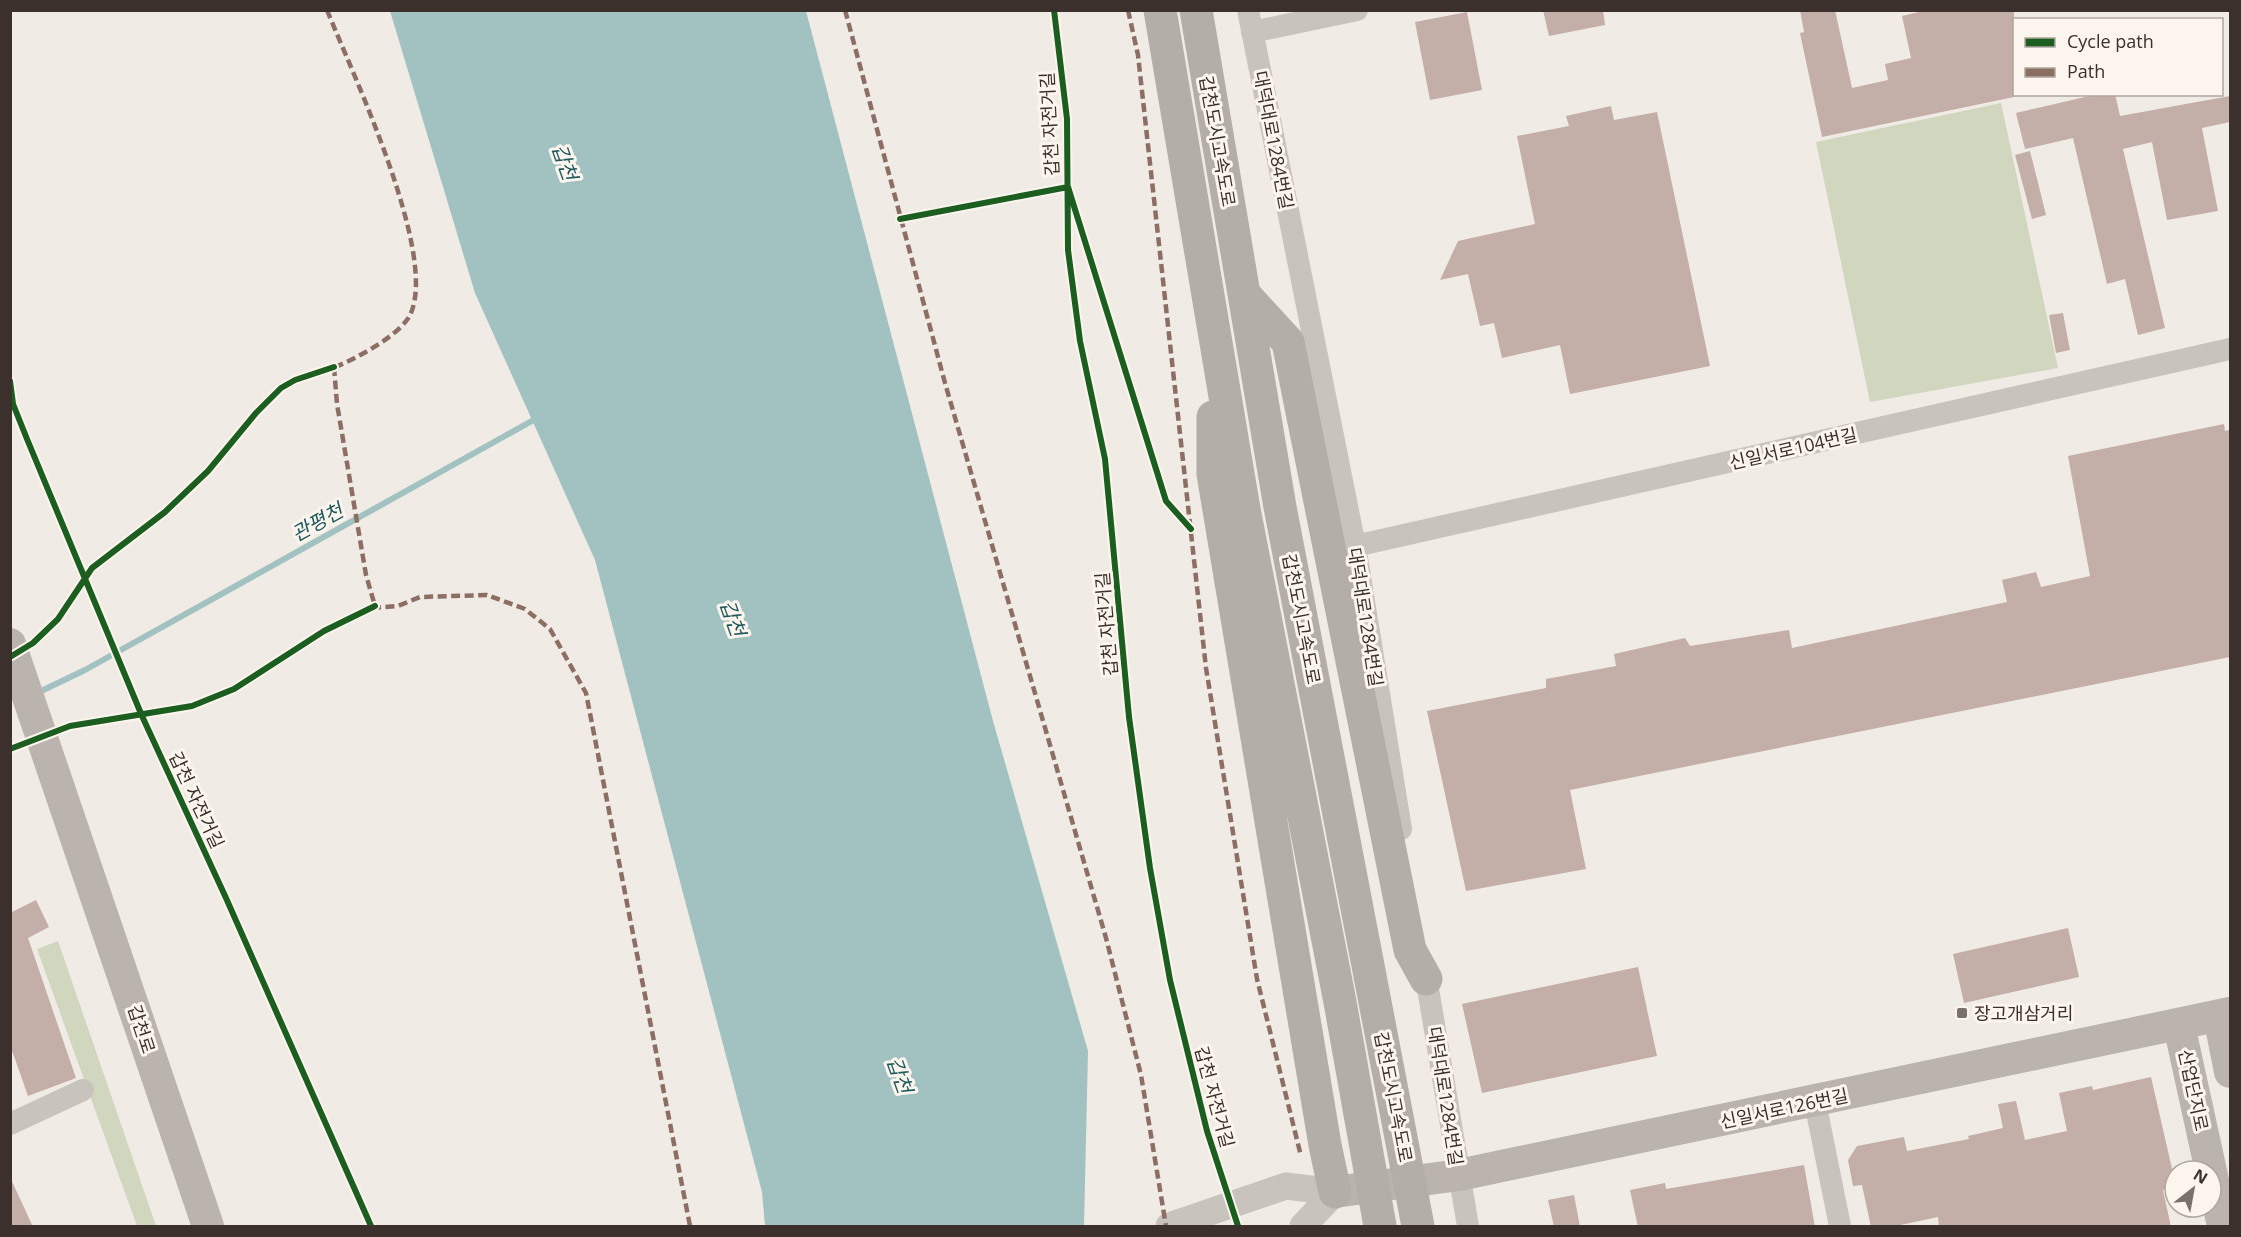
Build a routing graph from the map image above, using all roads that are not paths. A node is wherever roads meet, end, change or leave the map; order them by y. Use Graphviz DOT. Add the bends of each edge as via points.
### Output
graph roads {
  1 [pos="1160,10"];
  2 [pos="1196,10"];
  3 [pos="1357,10"];
  4 [pos="1250,21"];
  5 [pos="1244,294"];
  6 [pos="1214,331"];
  7 [pos="2230,349"];
  8 [pos="1355,546"];
  9 [pos="10,644"];
  10 [pos="1426,979"];
  11 [pos="2225,1015"];
  12 [pos="2179,1025"];
  13 [pos="2230,1072"];
  14 [pos="83,1090"];
  15 [pos="1815,1102"];
  16 [pos="10,1124"];
  17 [pos="1459,1175"];
  18 [pos="1335,1192"];
  19 [pos="208,1227"];
  20 [pos="1169,1227"];
  21 [pos="1303,1227"];
  22 [pos="1380,1227"];
  23 [pos="1418,1227"];
  24 [pos="1467,1227"];
  25 [pos="1840,1227"];
  26 [pos="2223,1227"];
  1 -- 6 [label="highway, 갑천도시고속도로"];
  2 -- 5 [label="highway, 갑천도시고속도로"];
  3 -- 4 [label="street"];
  4 -- 8 [label="street, 대덕대로1284번길"];
  5 -- 10 [label="highway" via="1288,342 1410,950"];
  5 -- 23 [label="highway, 갑천도시고속도로" via="1280,507"];
  6 -- 18 [label="highway" via="1213,474"];
  6 -- 22 [label="highway, 갑천도시고속도로"];
  7 -- 8 [label="street, 신일서로104번길"];
  8 -- 10 [label="street, 대덕대로1284번길"];
  9 -- 19 [label="main road, 갑천로"];
  10 -- 17 [label="street, 대덕대로1284번길"];
  11 -- 12 [label="main road, 신일서로126번길"];
  11 -- 13 [label="main road"];
  12 -- 15 [label="main road, 신일서로126번길"];
  12 -- 26 [label="main road, 산업단지로"];
  14 -- 16 [label="street"];
  15 -- 17 [label="main road, 신일서로126번길"];
  15 -- 25 [label="street"];
  17 -- 18 [label="main road, 신일서로126번길"];
  17 -- 24 [label="street, 대덕대로1284번길"];
  18 -- 20 [label="street" via="1286,1186"];
  18 -- 21 [label="street"];
}
